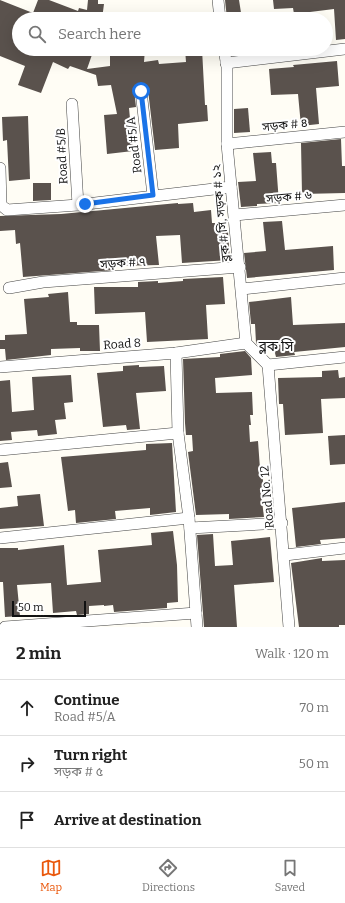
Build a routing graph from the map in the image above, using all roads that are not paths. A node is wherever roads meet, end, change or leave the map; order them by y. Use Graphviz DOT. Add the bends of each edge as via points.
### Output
graph roads {
  1 [pos="218,0"];
  2 [pos="219,12"];
  3 [pos="345,49"];
  4 [pos="333,50"];
  5 [pos="225,56"];
  6 [pos="286,56"];
  7 [pos="226,63"];
  8 [pos="141,91"];
  9 [pos="72,104"];
  10 [pos="345,132"];
  11 [pos="227,144"];
  12 [pos="0,168"];
  13 [pos="231,187"];
  14 [pos="153,195"];
  15 [pos="82,205"];
  16 [pos="345,205"];
  17 [pos="235,215"];
  18 [pos="240,267"];
  19 [pos="345,278"];
  20 [pos="9,288"];
  21 [pos="242,289"];
  22 [pos="246,343"];
  23 [pos="176,353"];
  24 [pos="345,357"];
  25 [pos="268,365"];
  26 [pos="0,367"];
  27 [pos="178,433"];
  28 [pos="0,450"];
  29 [pos="189,523"];
  30 [pos="282,523"];
  31 [pos="0,538"];
  32 [pos="345,548"];
  33 [pos="285,554"];
  34 [pos="196,613"];
  35 [pos="5,627"];
  36 [pos="197,627"];
  37 [pos="289,627"];
  1 -- 2 [label="street"];
  3 -- 4 [label="street"];
  5 -- 7 [label="street, ব্লক # সি, সড়ক # ১২"];
  6 -- 7 [label="street"];
  7 -- 11 [label="street, ব্লক # সি, সড়ক # ১২"];
  8 -- 14 [label="street, Road #5/A"];
  9 -- 15 [label="street, Road #5/B"];
  10 -- 11 [label="street, সড়ক # ৪"];
  11 -- 13 [label="street, ব্লক # সি, সড়ক # ১২"];
  12 -- 15 [label="street" via="2,204 7,210"];
  13 -- 14 [label="street"];
  13 -- 17 [label="street, ব্লক # সি, সড়ক # ১২"];
  14 -- 15 [label="street"];
  16 -- 17 [label="street, সড়ক # ৬"];
  17 -- 18 [label="street, ব্লক # সি, সড়ক # ১২"];
  18 -- 20 [label="street, সড়ক # ৭" via="42,282"];
  18 -- 21 [label="street, ব্লক # সি, সড়ক # ১২"];
  19 -- 21 [label="street"];
  21 -- 22 [label="street, ব্লক # সি, সড়ক # ১২"];
  22 -- 23 [label="street, Road 8"];
  22 -- 25 [label="street"];
  23 -- 26 [label="street, Road 8"];
  23 -- 27 [label="street"];
  24 -- 25 [label="street"];
  25 -- 30 [label="street, Road No. 12"];
  27 -- 28 [label="street"];
  27 -- 29 [label="street"];
  29 -- 30 [label="street"];
  29 -- 31 [label="street"];
  29 -- 34 [label="street"];
  30 -- 33 [label="street, Road No. 12"];
  32 -- 33 [label="street"];
  33 -- 37 [label="street, Road No. 12"];
  34 -- 35 [label="street"];
  34 -- 36 [label="street"];
}
